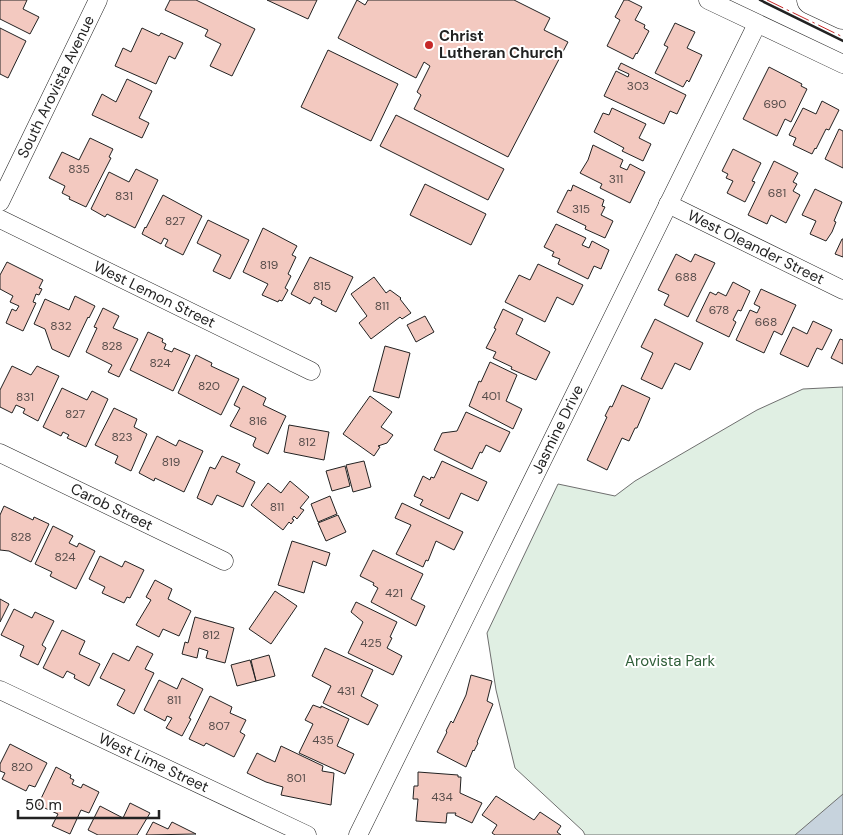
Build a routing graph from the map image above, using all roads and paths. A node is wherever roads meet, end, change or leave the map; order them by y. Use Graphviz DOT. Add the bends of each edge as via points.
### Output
graph roads {
  1 [pos="98,0"];
  2 [pos="708,0"];
  3 [pos="811,0"];
  4 [pos="843,16"];
  5 [pos="756,24"];
  6 [pos="843,64"];
  7 [pos="0,202"];
  8 [pos="668,204"];
  9 [pos="0,219"];
  10 [pos="843,290"];
  11 [pos="311,371"];
  12 [pos="0,453"];
  13 [pos="224,561"];
  14 [pos="0,690"];
  15 [pos="307,835"];
  16 [pos="358,835"];
  1 -- 7 [label="street, South Arovista Avenue"];
  2 -- 5 [label="street"];
  3 -- 4 [label="main road"];
  5 -- 6 [label="street"];
  5 -- 8 [label="street, Jasmine Drive"];
  8 -- 10 [label="street, West Oleander Street"];
  8 -- 16 [label="street, Jasmine Drive"];
  9 -- 11 [label="street, West Lemon Street"];
  12 -- 13 [label="street, Carob Street"];
  14 -- 15 [label="street, West Lime Street"];
}
